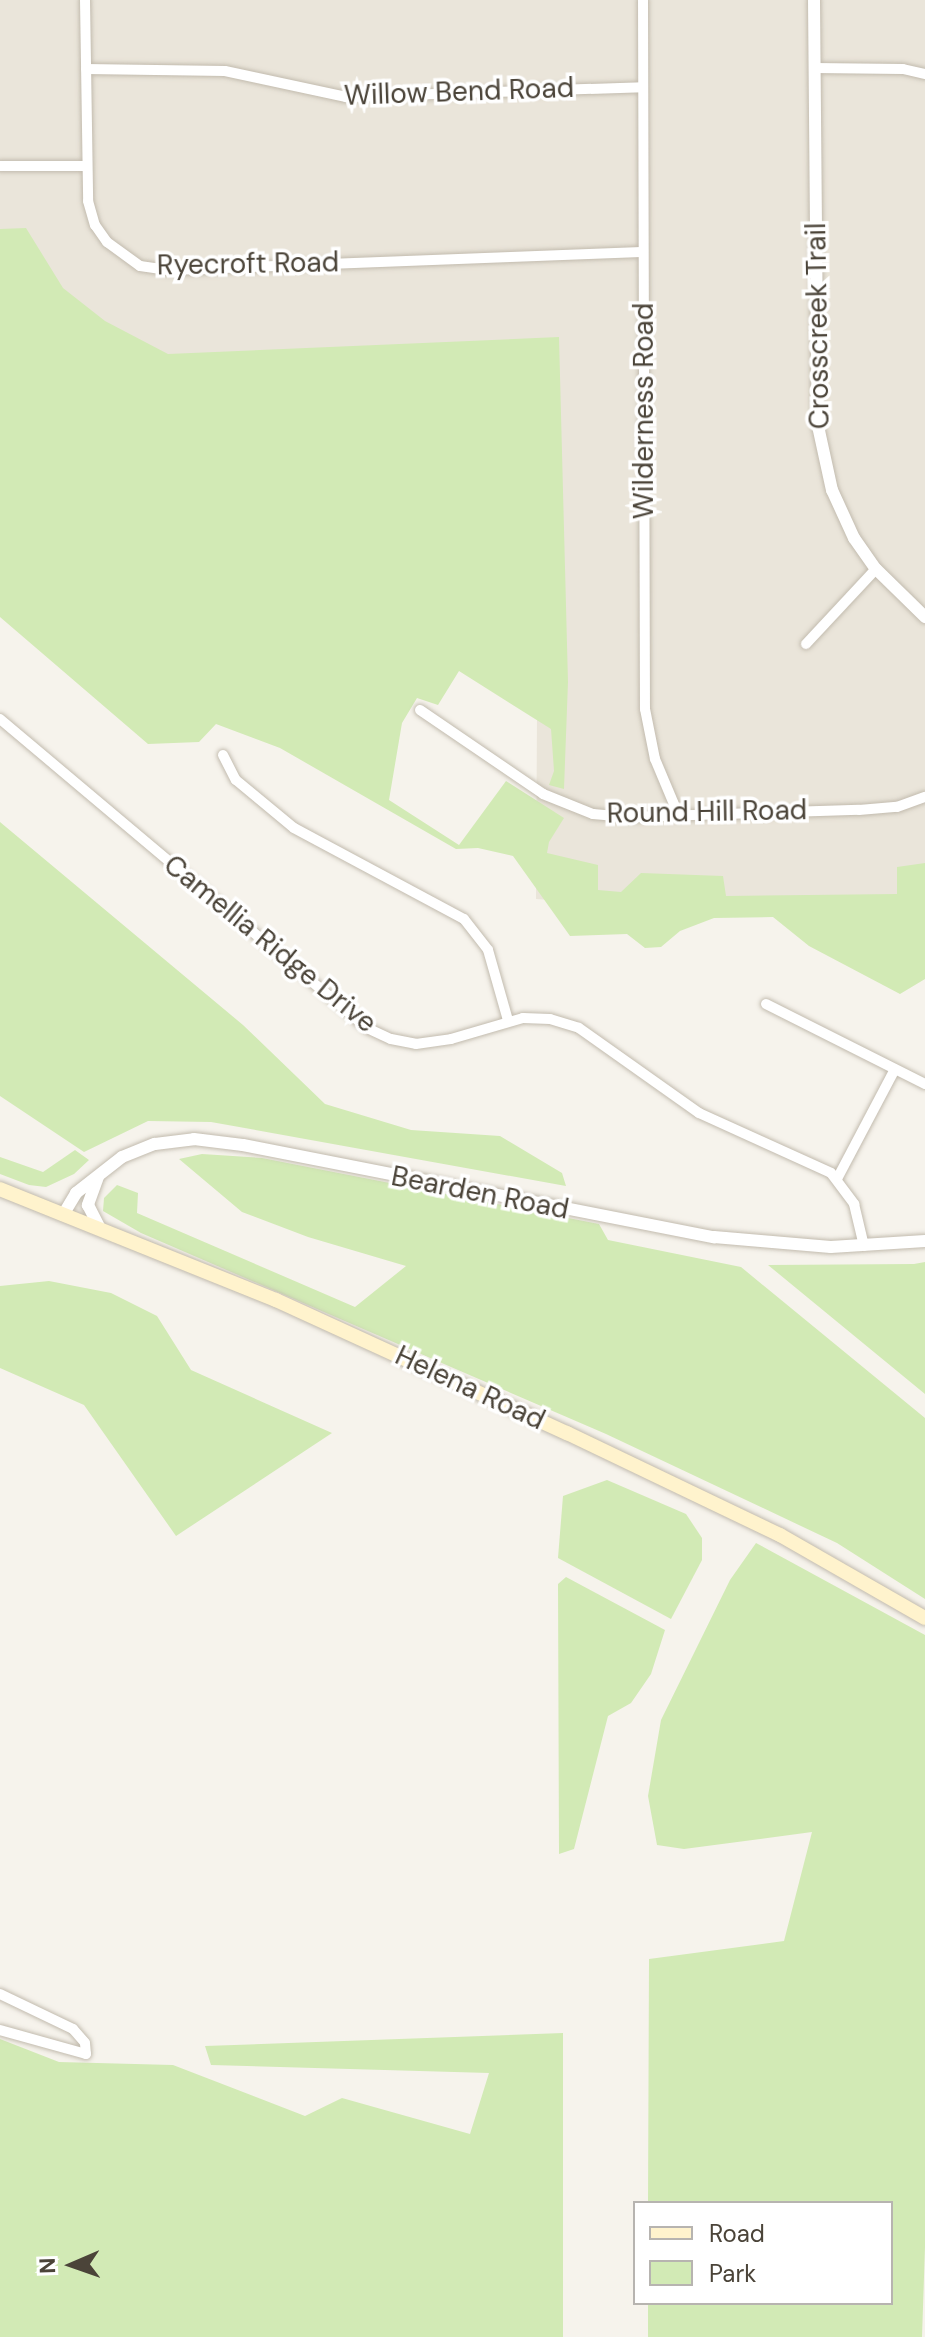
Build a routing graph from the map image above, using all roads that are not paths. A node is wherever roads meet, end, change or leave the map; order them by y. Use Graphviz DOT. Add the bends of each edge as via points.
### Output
graph roads {
  1 [pos="85,0"];
  2 [pos="643,0"];
  3 [pos="814,0"];
  4 [pos="814,68"];
  5 [pos="86,69"];
  6 [pos="925,74"];
  7 [pos="643,87"];
  8 [pos="0,166"];
  9 [pos="86,166"];
  10 [pos="643,252"];
  11 [pos="876,569"];
  12 [pos="925,617"];
  13 [pos="806,644"];
  14 [pos="420,710"];
  15 [pos="0,719"];
  16 [pos="223,755"];
  17 [pos="925,797"];
  18 [pos="679,816"];
  19 [pos="766,1004"];
  20 [pos="508,1020"];
  21 [pos="895,1069"];
  22 [pos="925,1084"];
  23 [pos="100,1173"];
  24 [pos="837,1179"];
  25 [pos="0,1189"];
  26 [pos="63,1215"];
  27 [pos="100,1229"];
  28 [pos="925,1241"];
  29 [pos="864,1246"];
  30 [pos="925,1618"];
  31 [pos="0,1994"];
  32 [pos="0,2030"];
  1 -- 5 [label="street, Ryecroft Road"];
  2 -- 7 [label="street, Wilderness Road"];
  3 -- 4 [label="street, Crosscreek Trail"];
  4 -- 6 [label="street"];
  4 -- 11 [label="street, Crosscreek Trail" via="818,426 838,506"];
  5 -- 7 [label="street, Willow Bend Road" via="225,71 346,97"];
  5 -- 9 [label="street, Ryecroft Road"];
  7 -- 10 [label="street, Wilderness Road"];
  8 -- 9 [label="street"];
  9 -- 10 [label="street, Ryecroft Road" via="88,201 101,234 122,255 157,270"];
  10 -- 18 [label="street, Wilderness Road" via="645,709 655,759"];
  11 -- 12 [label="street, Crosscreek Trail"];
  11 -- 13 [label="street"];
  14 -- 18 [label="street, Round Hill Road" via="543,794 574,809 612,816"];
  15 -- 20 [label="street, Camellia Ridge Drive" via="367,1028 391,1039 429,1043"];
  16 -- 20 [label="street" via="236,780 294,828 464,919 488,950"];
  17 -- 18 [label="street, Round Hill Road" via="882,809"];
  19 -- 21 [label="street"];
  20 -- 24 [label="street, Camellia Ridge Drive" via="550,1019 579,1028 699,1113"];
  21 -- 22 [label="street"];
  21 -- 24 [label="street"];
  23 -- 26 [label="street, Bearden Road" via="70,1199"];
  23 -- 27 [label="street" via="88,1205"];
  23 -- 29 [label="street, Bearden Road" via="145,1147 207,1139 658,1229 771,1244"];
  24 -- 29 [label="street" via="854,1204"];
  25 -- 26 [label="main road, Helena Road"];
  26 -- 27 [label="main road, Helena Road"];
  27 -- 30 [label="main road, Helena Road" via="276,1300 567,1433 780,1535"];
  28 -- 29 [label="street, Bearden Road"];
  31 -- 32 [label="street" via="73,2029 85,2043 86,2054"];
}
